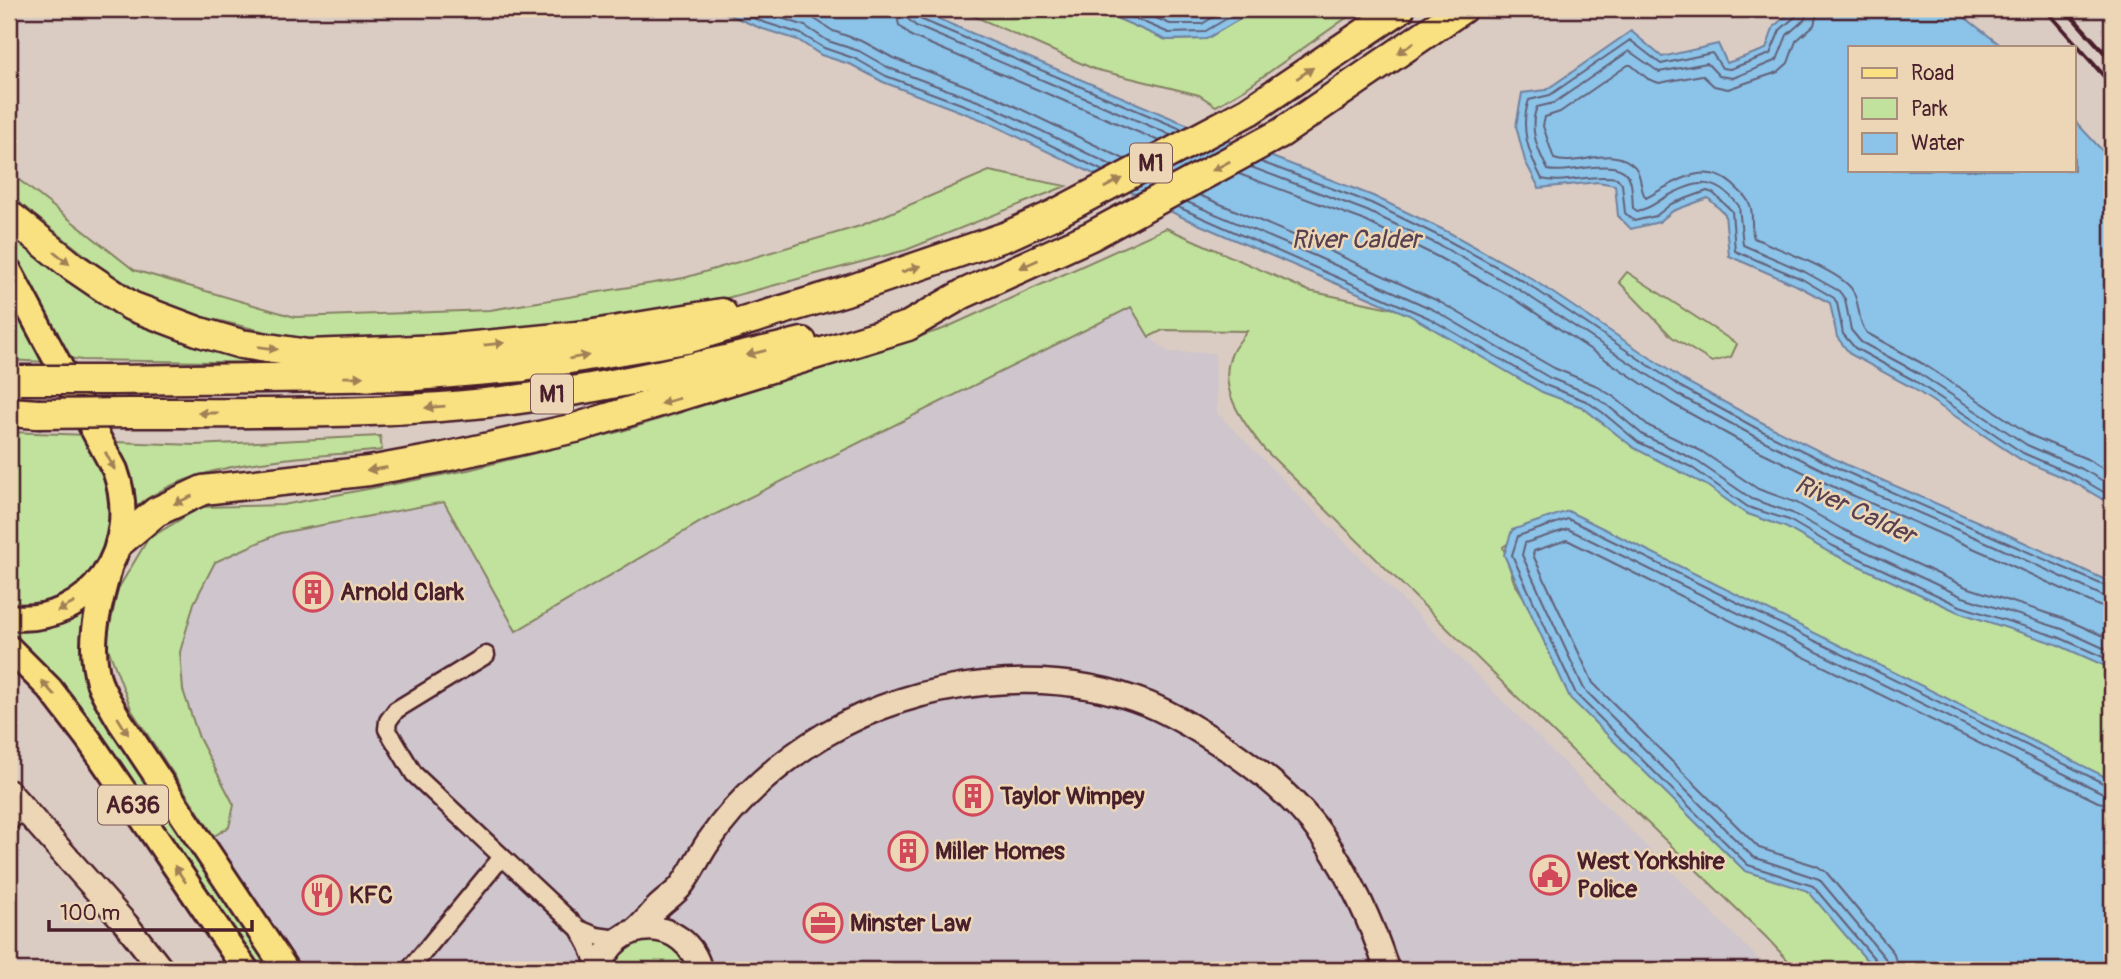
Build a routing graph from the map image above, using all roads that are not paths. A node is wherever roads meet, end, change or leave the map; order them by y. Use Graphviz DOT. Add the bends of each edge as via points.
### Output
graph roads {
  1 [pos="1400,9"];
  2 [pos="1462,9"];
  3 [pos="9,215"];
  4 [pos="9,271"];
  5 [pos="846,291"];
  6 [pos="963,294"];
  7 [pos="14,379"];
  8 [pos="9,412"];
  9 [pos="120,542"];
  10 [pos="109,568"];
  11 [pos="9,617"];
  12 [pos="9,648"];
  13 [pos="486,655"];
  14 [pos="13,808"];
  15 [pos="502,857"];
  16 [pos="681,886"];
  17 [pos="579,929"];
  18 [pos="627,935"];
  19 [pos="683,941"];
  20 [pos="162,970"];
  21 [pos="246,970"];
  22 [pos="286,970"];
  23 [pos="409,970"];
  24 [pos="598,970"];
  25 [pos="700,970"];
  26 [pos="1387,970"];
  5 -- 1 [label="highway, M1, one-way" via="1007,236 1053,215 1249,111"];
  2 -- 6 [label="highway, M1, one-way" via="1281,134 1091,236"];
  3 -- 5 [label="highway, one-way" via="131,306 241,344 308,354 443,349 588,335"];
  4 -- 9 [label="main road, one-way" via="115,470 124,501"];
  7 -- 5 [label="highway, M1, one-way, bridge" via="416,376 523,367 686,339"];
  6 -- 8 [label="highway, M1, one-way, bridge" via="694,369 526,398 416,409"];
  6 -- 9 [label="highway, one-way" via="908,326 575,428 369,471 202,491 156,512"];
  9 -- 10 [label="main road"];
  10 -- 11 [label="main road, one-way" via="82,598 61,611 40,617"];
  10 -- 22 [label="main road, A636, one-way" via="94,626 100,683 135,745"];
  21 -- 12 [label="main road, A636, one-way" via="89,740 50,689"];
  13 -- 15 [label="street" via="396,710 387,729 414,774"];
  14 -- 20 [label="street" via="126,923"];
  15 -- 17 [label="street"];
  15 -- 23 [label="street"];
  16 -- 18 [label="street"];
  16 -- 19 [label="street" via="677,912"];
  16 -- 26 [label="street" via="734,810 774,771 826,734 884,707 952,687 1011,682 1074,685 1146,704 1183,721 1256,769 1290,799 1322,836 1353,885"];
  17 -- 18 [label="street" via="596,936"];
  17 -- 24 [label="street"];
  18 -- 19 [label="street" via="661,930"];
  18 -- 24 [label="street" via="604,955"];
  19 -- 25 [label="street"];
}
